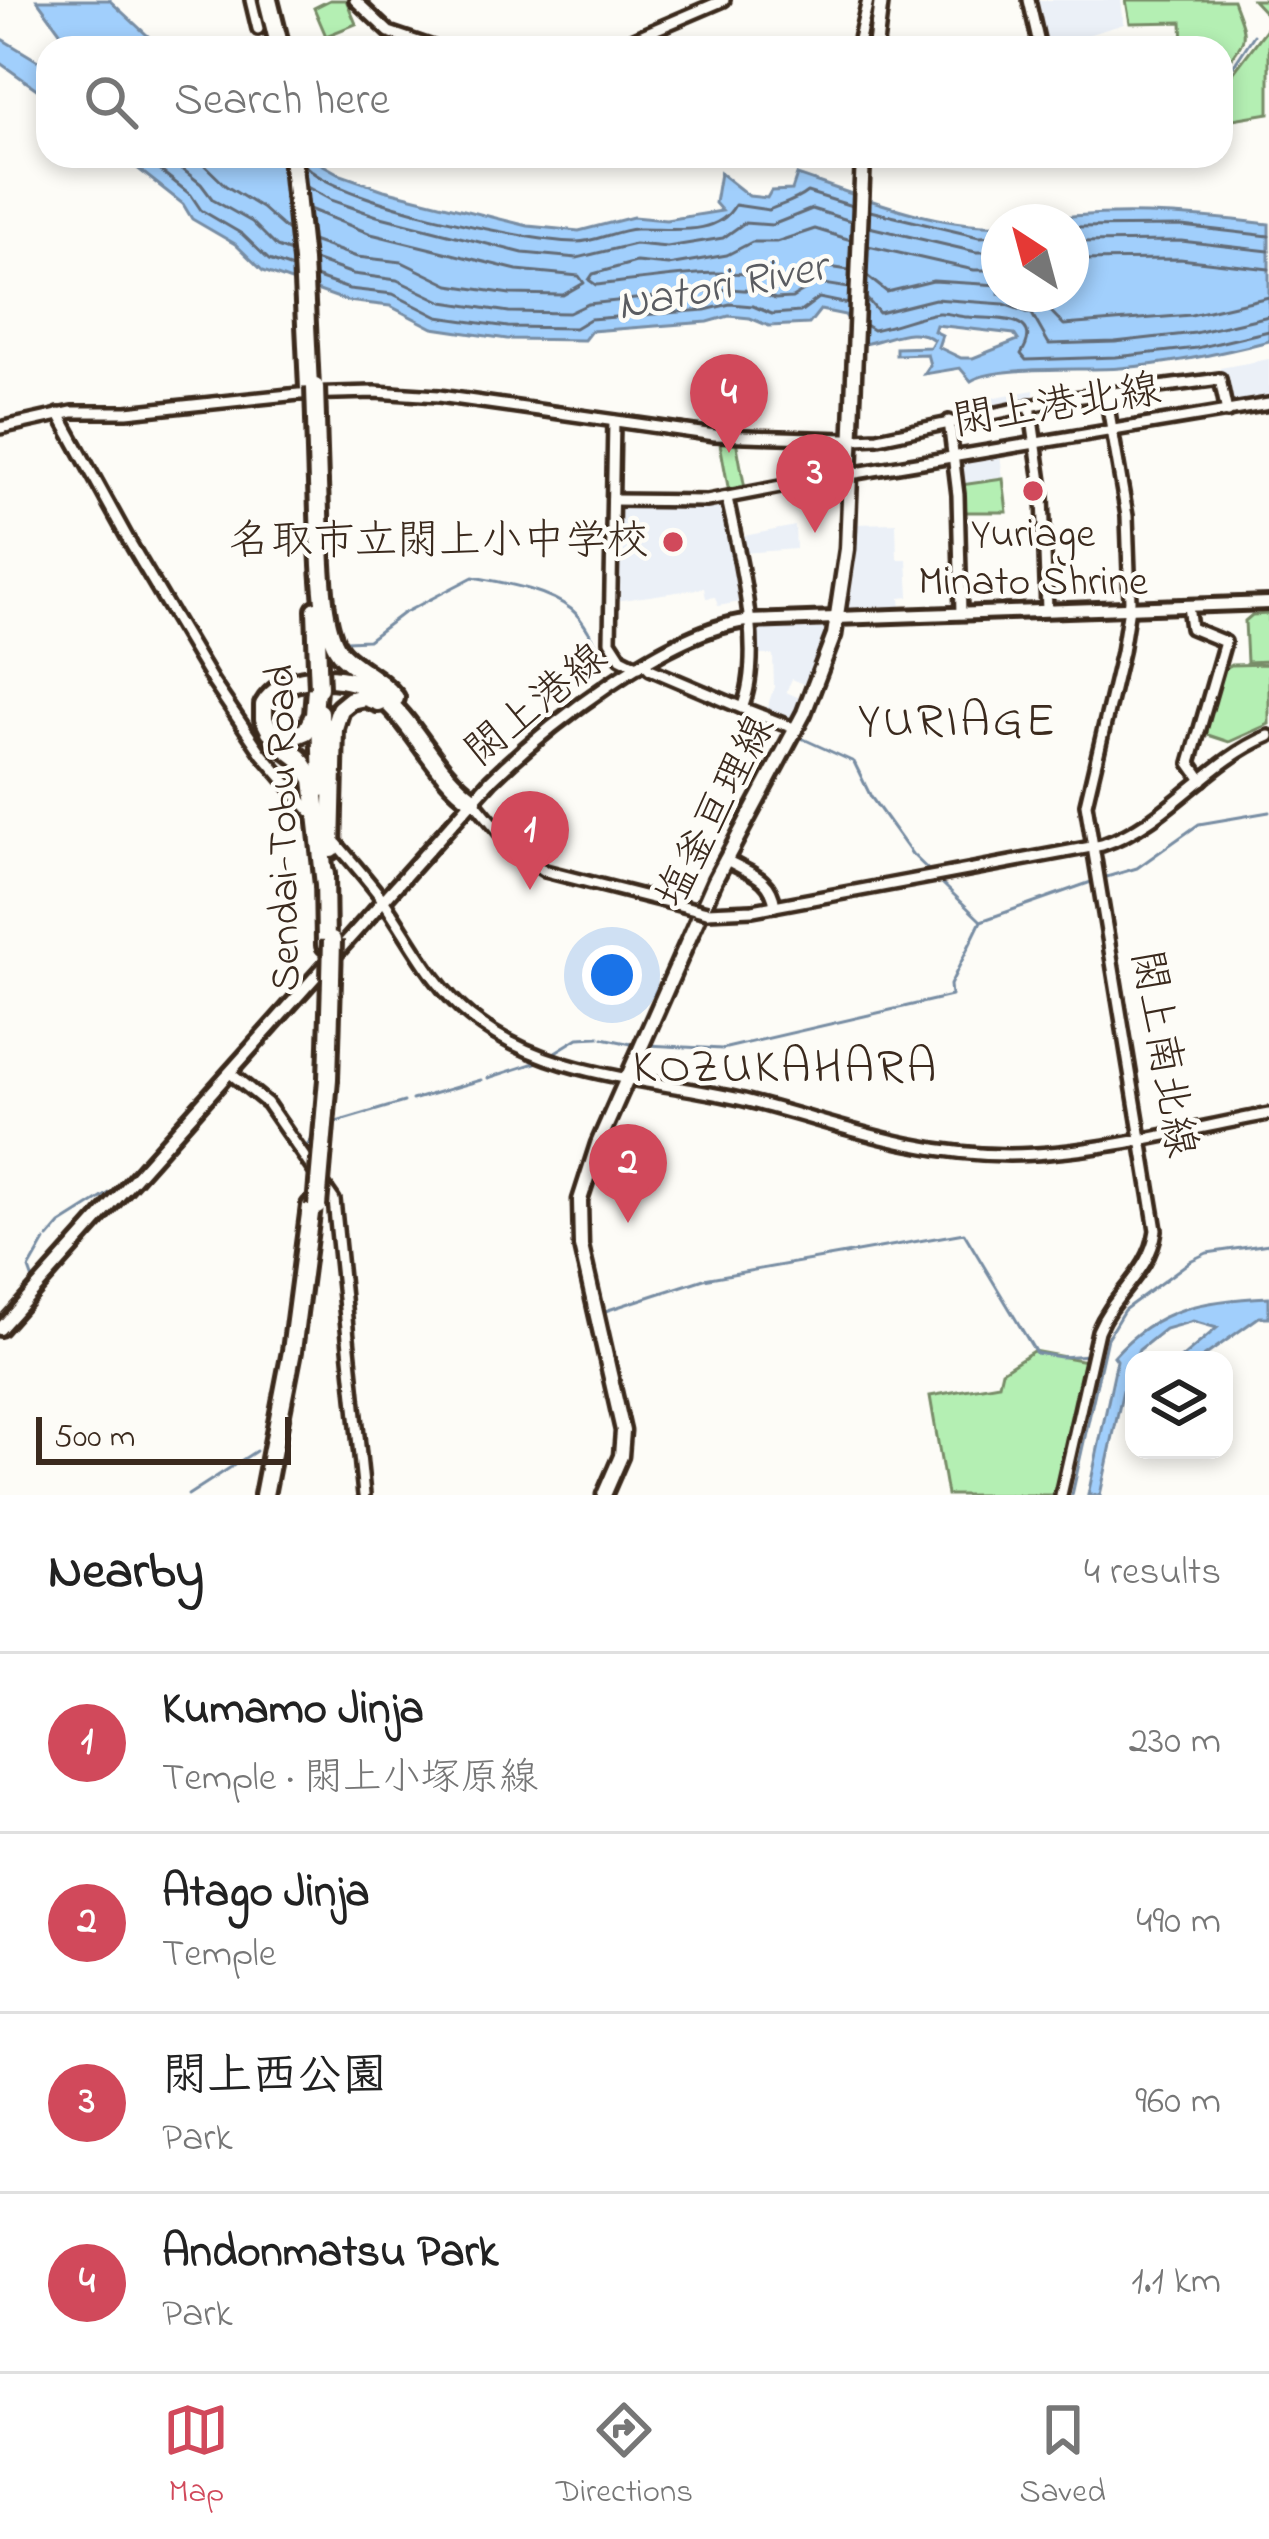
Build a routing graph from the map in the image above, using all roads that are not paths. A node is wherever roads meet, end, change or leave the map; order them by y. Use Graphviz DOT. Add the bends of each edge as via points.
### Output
graph roads {
  1 [pos="251,0"];
  2 [pos="265,0"];
  3 [pos="355,0"];
  4 [pos="724,0"];
  5 [pos="856,0"];
  6 [pos="881,0"];
  7 [pos="1029,0"];
  8 [pos="868,3"];
  9 [pos="258,29"];
  10 [pos="273,36"];
  11 [pos="401,36"];
  12 [pos="639,36"];
  13 [pos="860,36"];
  14 [pos="876,36"];
  15 [pos="1037,36"];
  16 [pos="296,168"];
  17 [pos="863,168"];
  18 [pos="1106,395"];
  19 [pos="1269,404"];
  20 [pos="1030,405"];
  21 [pos="1227,412"];
  22 [pos="59,414"];
  23 [pos="614,421"];
  24 [pos="949,421"];
  25 [pos="0,428"];
  26 [pos="1112,433"];
  27 [pos="1036,446"];
  28 [pos="954,458"];
  29 [pos="315,483"];
  30 [pos="727,498"];
  31 [pos="613,500"];
  32 [pos="319,531"];
  33 [pos="1269,603"];
  34 [pos="1188,606"];
  35 [pos="1129,608"];
  36 [pos="1047,610"];
  37 [pos="962,614"];
  38 [pos="838,617"];
  39 [pos="746,621"];
  40 [pos="319,665"];
  41 [pos="638,668"];
  42 [pos="320,688"];
  43 [pos="742,708"];
  44 [pos="406,717"];
  45 [pos="794,733"];
  46 [pos="1269,736"];
  47 [pos="1202,780"];
  48 [pos="473,800"];
  49 [pos="314,815"];
  50 [pos="337,844"];
  51 [pos="1092,848"];
  52 [pos="725,859"];
  53 [pos="328,878"];
  54 [pos="383,901"];
  55 [pos="775,906"];
  56 [pos="230,1073"];
  57 [pos="627,1078"];
  58 [pos="1269,1114"];
  59 [pos="1142,1137"];
  60 [pos="0,1329"];
  61 [pos="267,1495"];
  62 [pos="364,1495"];
  63 [pos="604,1495"];
  64 [pos="1061,1495"];
  1 -- 9 [label="street"];
  2 -- 10 [label="highway"];
  3 -- 11 [label="street"];
  4 -- 12 [label="street"];
  5 -- 8 [label="street"];
  6 -- 14 [label="main road"];
  7 -- 15 [label="street"];
  8 -- 13 [label="street"];
  16 -- 29 [label="highway, Sendai-Tobu Road, bridge"];
  17 -- 38 [label="main road, 塩釜亘理線"];
  18 -- 20 [label="street"];
  18 -- 21 [label="street" via="1220,380"];
  18 -- 26 [label="street, 閖上南北線"];
  19 -- 21 [label="street, 閖上港北線"];
  20 -- 24 [label="street"];
  20 -- 27 [label="street"];
  21 -- 26 [label="street, 閖上港北線"];
  22 -- 23 [label="street" via="375,392"];
  22 -- 25 [label="street"];
  22 -- 49 [label="street" via="213,682"];
  23 -- 24 [label="street" via="715,435 872,440"];
  23 -- 31 [label="street"];
  24 -- 28 [label="street"];
  26 -- 27 [label="street, 閖上港北線"];
  26 -- 35 [label="street, 閖上南北線" via="1129,536"];
  27 -- 28 [label="street, 閖上港北線"];
  27 -- 36 [label="street"];
  28 -- 30 [label="street, 閖上港北線"];
  28 -- 37 [label="street"];
  29 -- 32 [label="highway, Sendai-Tobu Road"];
  29 -- 40 [label="highway, Sendai-Tobu Road"];
  30 -- 31 [label="street, 閖上港北線"];
  30 -- 39 [label="street"];
  31 -- 41 [label="street" via="610,641"];
  32 -- 40 [label="highway, Sendai-Tobu Road"];
  32 -- 44 [label="highway" via="332,639 384,685"];
  33 -- 34 [label="main road, 閖上港線"];
  34 -- 35 [label="main road, 閖上港線"];
  34 -- 47 [label="street" via="1192,629 1225,642 1190,763"];
  35 -- 36 [label="main road, 閖上港線"];
  35 -- 51 [label="street, 閖上南北線" via="1086,804"];
  36 -- 37 [label="main road, 閖上港線"];
  37 -- 38 [label="main road, 閖上港線"];
  38 -- 39 [label="main road, 閖上港線"];
  38 -- 45 [label="main road, 塩釜亘理線"];
  39 -- 41 [label="main road, 閖上港線" via="700,631"];
  39 -- 43 [label="street" via="751,673"];
  40 -- 42 [label="highway, Sendai-Tobu Road, bridge"];
  41 -- 43 [label="street"];
  41 -- 48 [label="main road, 閖上港線" via="527,746"];
  42 -- 44 [label="highway" via="307,731 284,738 270,731 263,715 269,696 313,678 364,686"];
  42 -- 53 [label="highway, Sendai-Tobu Road"];
  43 -- 45 [label="street"];
  44 -- 48 [label="highway"];
  44 -- 53 [label="highway" via="365,698 337,714"];
  44 -- 53 [label="highway" via="374,687 336,675 288,681 263,699 264,730 313,779"];
  45 -- 52 [label="main road, 塩釜亘理線"];
  46 -- 47 [label="street"];
  47 -- 51 [label="street" via="1134,832"];
  48 -- 54 [label="main road, 閖上港線"];
  48 -- 55 [label="street" via="516,852 545,871 701,910"];
  50 -- 54 [label="street"];
  51 -- 55 [label="street"];
  51 -- 59 [label="street, 閖上南北線"];
  52 -- 55 [label="street" via="764,879"];
  52 -- 57 [label="main road, 塩釜亘理線"];
  53 -- 61 [label="highway, Sendai-Tobu Road, bridge" via="314,1206"];
  54 -- 56 [label="main road, 閖上港線"];
  54 -- 57 [label="street" via="438,984 489,1030 542,1058"];
  56 -- 60 [label="main road, 閖上港線"];
  56 -- 62 [label="street" via="267,1103 334,1200"];
  57 -- 59 [label="street" via="949,1152 1047,1152"];
  57 -- 63 [label="main road, 塩釜亘理線" via="578,1217 622,1420 621,1456"];
  58 -- 59 [label="street"];
  59 -- 64 [label="street, 閖上南北線" via="1154,1244 1103,1318"];
}
